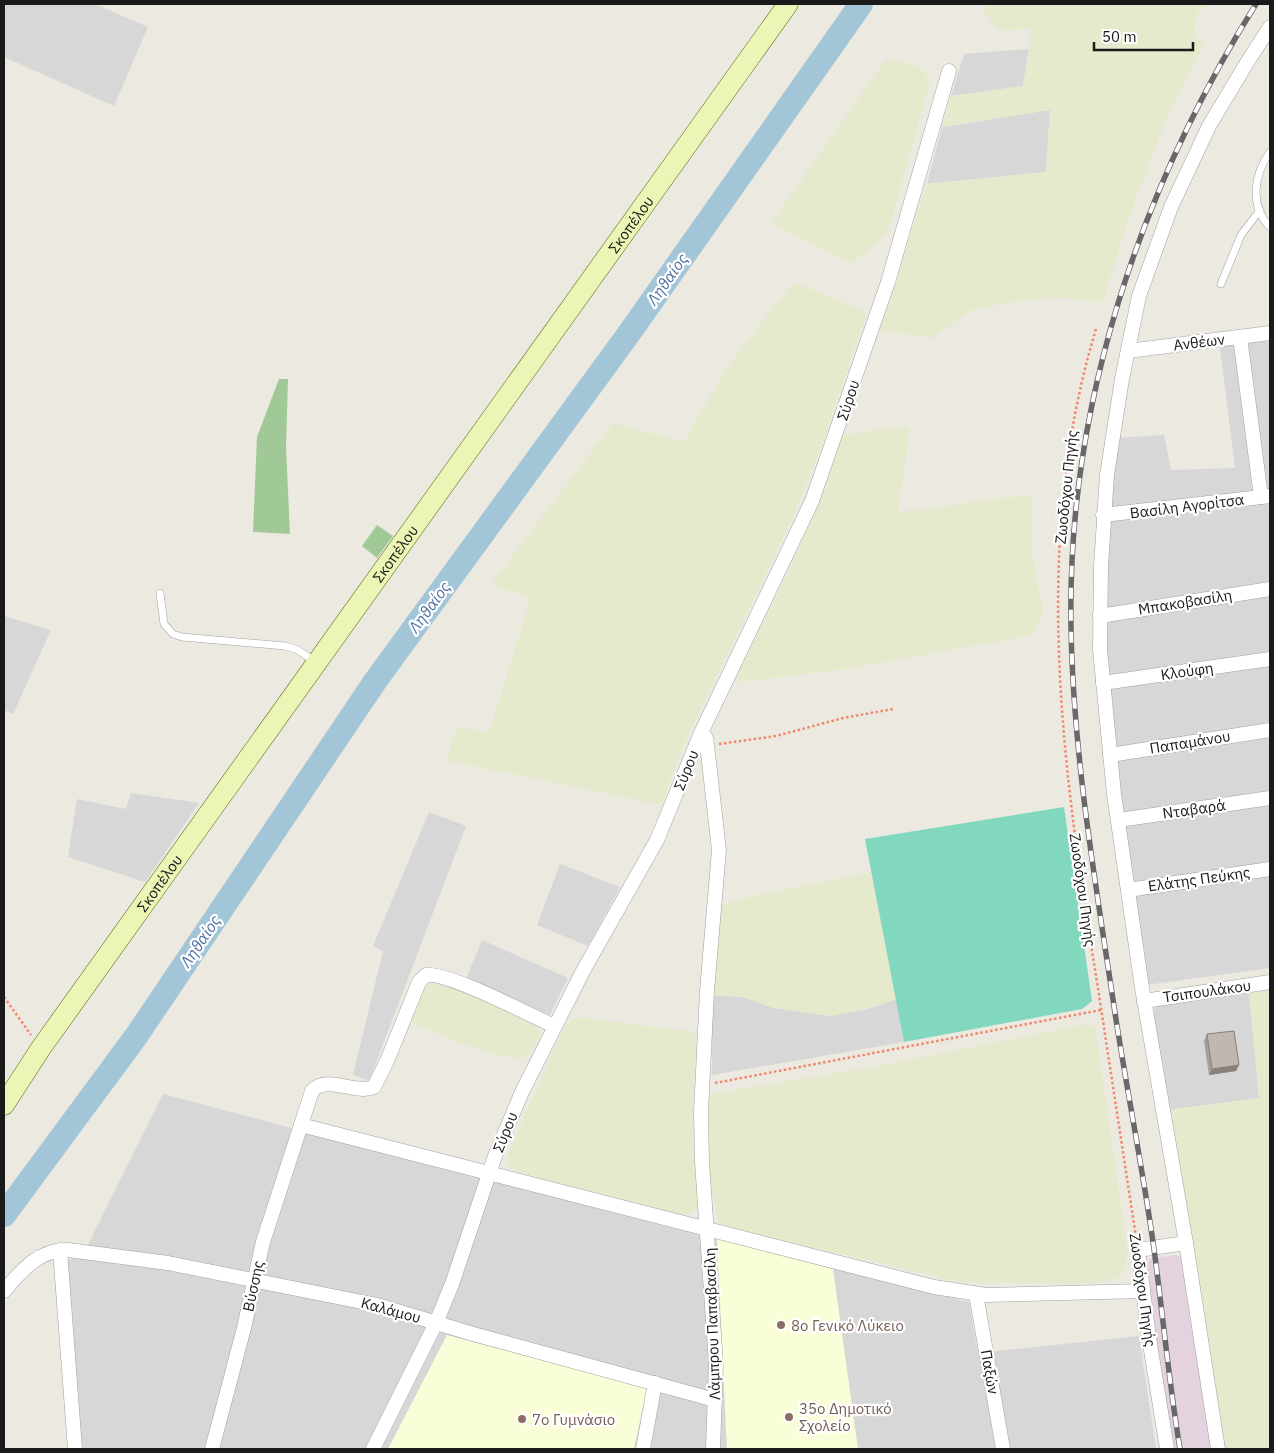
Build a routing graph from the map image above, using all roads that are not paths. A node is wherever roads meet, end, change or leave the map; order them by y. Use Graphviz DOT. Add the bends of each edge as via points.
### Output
graph roads {
  1 [pos="788,4"];
  2 [pos="1270,28"];
  3 [pos="949,71"];
  4 [pos="1270,152"];
  5 [pos="1260,210"];
  6 [pos="1270,227"];
  7 [pos="1222,284"];
  8 [pos="1270,333"];
  9 [pos="1240,336"];
  10 [pos="1128,351"];
  11 [pos="1266,496"];
  12 [pos="1103,515"];
  13 [pos="1270,589"];
  14 [pos="160,593"];
  15 [pos="1100,616"];
  16 [pos="1270,659"];
  17 [pos="317,662"];
  18 [pos="1103,682"];
  19 [pos="1270,730"];
  20 [pos="704,739"];
  21 [pos="1110,755"];
  22 [pos="1270,798"];
  23 [pos="1119,820"];
  24 [pos="1270,869"];
  25 [pos="1128,890"];
  26 [pos="1270,982"];
  27 [pos="1144,1001"];
  28 [pos="554,1026"];
  29 [pos="4,1105"];
  30 [pos="301,1125"];
  31 [pos="489,1172"];
  32 [pos="708,1229"];
  33 [pos="1186,1243"];
  34 [pos="60,1250"];
  35 [pos="254,1279"];
  36 [pos="4,1291"];
  37 [pos="1143,1291"];
  38 [pos="976,1294"];
  39 [pos="436,1323"];
  40 [pos="655,1383"];
  41 [pos="715,1400"];
  42 [pos="75,1449"];
  43 [pos="212,1449"];
  44 [pos="373,1449"];
  45 [pos="643,1449"];
  46 [pos="713,1449"];
  47 [pos="1004,1449"];
  48 [pos="1167,1449"];
  49 [pos="1218,1449"];
  1 -- 17 [label="main road, Σκοπέλου"];
  2 -- 10 [label="street" via="1210,126 1171,207 1139,296"];
  3 -- 20 [label="street, Σύρου" via="888,282 827,463"];
  4 -- 5 [label="lane" via="1259,170 1256,188"];
  5 -- 6 [label="lane"];
  5 -- 7 [label="lane" via="1241,235"];
  8 -- 9 [label="street, Ανθέων"];
  9 -- 10 [label="street, Ανθέων"];
  9 -- 11 [label="street"];
  10 -- 12 [label="street"];
  11 -- 12 [label="street, Βασίλη Αγορίτσα"];
  12 -- 15 [label="street"];
  13 -- 15 [label="street, Μπακοβασίλη"];
  14 -- 17 [label="lane" via="164,624 174,634 285,646"];
  15 -- 18 [label="street"];
  16 -- 18 [label="street, Κλούφη"];
  17 -- 29 [label="main road, Σκοπέλου" via="41,1048"];
  18 -- 21 [label="street"];
  19 -- 21 [label="street, Παπαμάνου"];
  20 -- 28 [label="street, Σύρου" via="656,840"];
  20 -- 32 [label="street, Λάμπρου Παπαβασίλη" via="720,850 702,1086 702,1162"];
  21 -- 23 [label="street"];
  22 -- 23 [label="street, Νταβαρά"];
  23 -- 25 [label="street"];
  24 -- 25 [label="street, Ελάτης Πεύκης"];
  25 -- 27 [label="street"];
  26 -- 27 [label="street, Τσιπουλάκου"];
  27 -- 33 [label="street"];
  28 -- 30 [label="street, Βύσσης" via="471,989 438,976 426,975 419,982 374,1087 366,1090 327,1084 318,1086 310,1095"];
  28 -- 31 [label="street, Σύρου" via="510,1118"];
  30 -- 31 [label="street"];
  30 -- 35 [label="street, Βύσσης"];
  31 -- 32 [label="street"];
  31 -- 39 [label="street, Σύρου"];
  32 -- 38 [label="street" via="934,1287"];
  32 -- 41 [label="street, Λάμπρου Παπαβασίλη"];
  33 -- 37 [label="street, Ζωοδόχου Πηγής" via="1138,1250"];
  33 -- 49 [label="street"];
  34 -- 35 [label="street, Καλάμου" via="168,1263"];
  34 -- 36 [label="street" via="40,1256"];
  34 -- 42 [label="street"];
  35 -- 39 [label="street, Καλάμου" via="384,1307"];
  35 -- 43 [label="street, Βύσσης"];
  37 -- 38 [label="street"];
  37 -- 48 [label="street, Ζωοδόχου Πηγής"];
  38 -- 47 [label="street, Παξών"];
  39 -- 40 [label="street, Καλάμου"];
  39 -- 44 [label="street, Σύρου"];
  40 -- 41 [label="street, Καλάμου"];
  40 -- 45 [label="street"];
  41 -- 46 [label="street, Λάμπρου Παπαβασίλη"];
}
